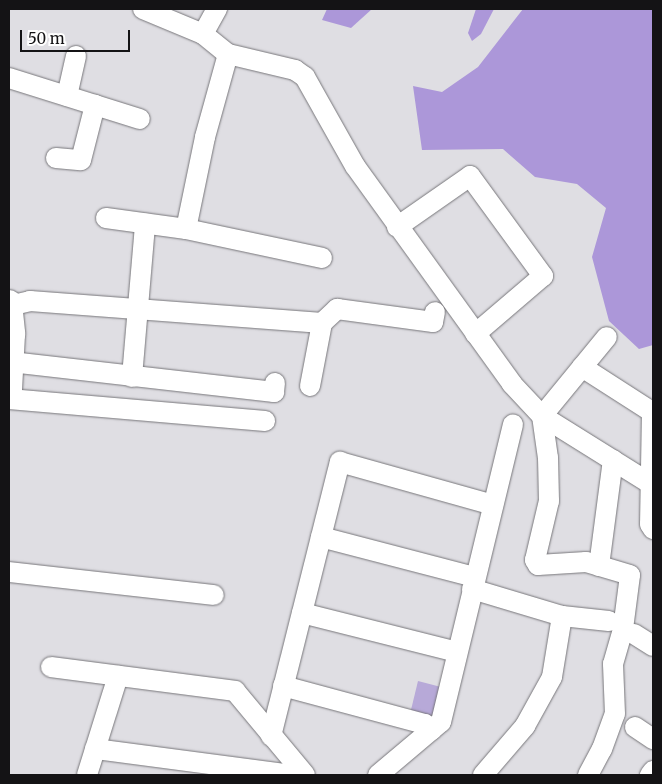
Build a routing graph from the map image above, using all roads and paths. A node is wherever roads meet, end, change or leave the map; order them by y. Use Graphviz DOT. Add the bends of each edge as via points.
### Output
graph roads {
  1 [pos="143,9"];
  2 [pos="217,9"];
  3 [pos="203,34"];
  4 [pos="228,54"];
  5 [pos="76,56"];
  6 [pos="9,78"];
  7 [pos="67,96"];
  8 [pos="95,105"];
  9 [pos="140,119"];
  10 [pos="56,158"];
  11 [pos="106,218"];
  12 [pos="145,224"];
  13 [pos="397,227"];
  14 [pos="186,229"];
  15 [pos="322,258"];
  16 [pos="9,305"];
  17 [pos="137,309"];
  18 [pos="435,312"];
  19 [pos="322,323"];
  20 [pos="475,334"];
  21 [pos="607,337"];
  22 [pos="11,362"];
  23 [pos="582,367"];
  24 [pos="132,377"];
  25 [pos="275,383"];
  26 [pos="310,386"];
  27 [pos="9,390"];
  28 [pos="9,399"];
  29 [pos="653,412"];
  30 [pos="542,416"];
  31 [pos="265,421"];
  32 [pos="513,425"];
  33 [pos="613,460"];
  34 [pos="651,484"];
  35 [pos="493,505"];
  36 [pos="653,529"];
  37 [pos="321,537"];
  38 [pos="599,566"];
  39 [pos="9,572"];
  40 [pos="474,583"];
  41 [pos="214,595"];
  42 [pos="302,613"];
  43 [pos="562,616"];
  44 [pos="609,620"];
  45 [pos="634,634"];
  46 [pos="653,646"];
  47 [pos="457,652"];
  48 [pos="51,667"];
  49 [pos="118,676"];
  50 [pos="283,686"];
  51 [pos="635,726"];
  52 [pos="432,730"];
  53 [pos="271,736"];
  54 [pos="653,739"];
  55 [pos="95,749"];
  56 [pos="390,771"];
  57 [pos="653,771"];
  58 [pos="87,775"];
  59 [pos="293,775"];
  60 [pos="305,775"];
  61 [pos="483,775"];
  62 [pos="588,775"];
  63 [pos="650,775"];
  1 -- 3 [label="street"];
  2 -- 3 [label="street"];
  3 -- 4 [label="street"];
  4 -- 13 [label="street" via="295,70 305,77 355,166"];
  4 -- 14 [label="street" via="205,138"];
  5 -- 7 [label="street"];
  6 -- 7 [label="street"];
  7 -- 8 [label="street"];
  8 -- 9 [label="street"];
  8 -- 10 [label="street" via="81,160"];
  11 -- 12 [label="street"];
  12 -- 14 [label="street"];
  12 -- 17 [label="street"];
  13 -- 20 [label="street"];
  13 -- 20 [label="street" via="470,176 543,276"];
  14 -- 15 [label="street"];
  16 -- 17 [label="street" via="30,301"];
  16 -- 22 [label="main road"];
  17 -- 19 [label="street"];
  17 -- 24 [label="street"];
  18 -- 19 [label="street" via="433,322 337,309"];
  19 -- 26 [label="street"];
  20 -- 30 [label="street" via="512,384"];
  21 -- 23 [label="street"];
  22 -- 24 [label="street"];
  22 -- 27 [label="main road"];
  23 -- 29 [label="street"];
  23 -- 30 [label="street"];
  24 -- 25 [label="street" via="274,392"];
  28 -- 31 [label="street"];
  29 -- 34 [label="street"];
  30 -- 33 [label="street"];
  30 -- 38 [label="street" via="548,458 548,501 535,560 538,565 571,561"];
  32 -- 35 [label="street"];
  33 -- 34 [label="street"];
  33 -- 38 [label="street"];
  34 -- 36 [label="street" via="650,524"];
  35 -- 37 [label="street" via="340,462"];
  35 -- 40 [label="street"];
  37 -- 40 [label="street"];
  37 -- 42 [label="street"];
  38 -- 62 [label="street" via="630,575 623,629 613,664 615,714"];
  39 -- 41 [label="street"];
  40 -- 43 [label="street"];
  40 -- 47 [label="street"];
  42 -- 47 [label="street"];
  42 -- 50 [label="street"];
  43 -- 44 [label="street"];
  43 -- 61 [label="street" via="552,677 525,726"];
  45 -- 46 [label="street"];
  47 -- 52 [label="street" via="441,722"];
  48 -- 49 [label="street"];
  49 -- 53 [label="street" via="235,691"];
  49 -- 55 [label="street"];
  50 -- 52 [label="street" via="425,724"];
  50 -- 53 [label="street"];
  51 -- 54 [label="street"];
  52 -- 56 [label="street"];
  53 -- 60 [label="street"];
  55 -- 58 [label="street"];
  55 -- 59 [label="street"];
  57 -- 63 [label="street"];
}
